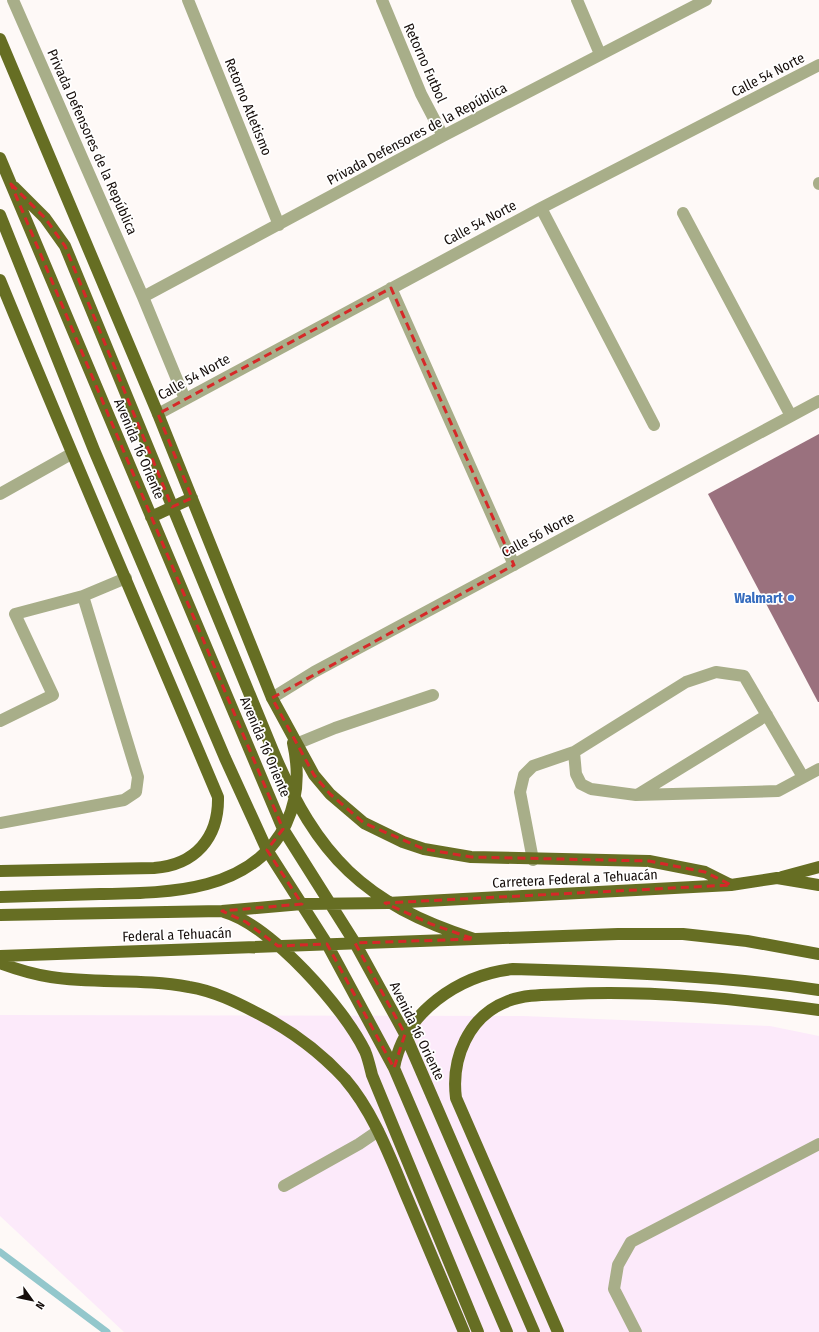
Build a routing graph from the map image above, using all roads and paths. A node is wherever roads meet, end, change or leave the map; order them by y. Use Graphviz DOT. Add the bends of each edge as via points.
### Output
graph roads {
  1 [pos="13,0"];
  2 [pos="188,0"];
  3 [pos="382,0"];
  4 [pos="577,0"];
  5 [pos="706,0"];
  6 [pos="0,39"];
  7 [pos="600,54"];
  8 [pos="819,65"];
  9 [pos="443,136"];
  10 [pos="0,158"];
  11 [pos="0,173"];
  12 [pos="11,184"];
  13 [pos="541,208"];
  14 [pos="683,212"];
  15 [pos="0,215"];
  16 [pos="279,225"];
  17 [pos="0,280"];
  18 [pos="391,288"];
  19 [pos="143,297"];
  20 [pos="185,399"];
  21 [pos="819,401"];
  22 [pos="158,414"];
  23 [pos="791,416"];
  24 [pos="654,425"];
  25 [pos="71,454"];
  26 [pos="0,494"];
  27 [pos="192,498"];
  28 [pos="172,507"];
  29 [pos="151,517"];
  30 [pos="514,565"];
  31 [pos="126,578"];
  32 [pos="83,596"];
  33 [pos="433,695"];
  34 [pos="272,698"];
  35 [pos="767,715"];
  36 [pos="0,721"];
  37 [pos="290,732"];
  38 [pos="296,744"];
  39 [pos="574,752"];
  40 [pos="819,769"];
  41 [pos="803,777"];
  42 [pos="636,795"];
  43 [pos="295,799"];
  44 [pos="0,823"];
  45 [pos="283,829"];
  46 [pos="267,850"];
  47 [pos="533,860"];
  48 [pos="819,867"];
  49 [pos="0,872"];
  50 [pos="778,878"];
  51 [pos="731,885"];
  52 [pos="819,885"];
  53 [pos="0,897"];
  54 [pos="388,903"];
  55 [pos="302,904"];
  56 [pos="332,904"];
  57 [pos="222,911"];
  58 [pos="0,915"];
  59 [pos="474,939"];
  60 [pos="355,943"];
  61 [pos="327,944"];
  62 [pos="278,946"];
  63 [pos="819,954"];
  64 [pos="0,956"];
  65 [pos="0,963"];
  66 [pos="819,990"];
  67 [pos="819,1010"];
  68 [pos="406,1034"];
  69 [pos="394,1068"];
  70 [pos="378,1131"];
  71 [pos="819,1144"];
  72 [pos="284,1186"];
  73 [pos="464,1332"];
  74 [pos="478,1332"];
  75 [pos="507,1332"];
  76 [pos="534,1332"];
  77 [pos="558,1332"];
  78 [pos="636,1332"];
  1 -- 19 [label="street, Privada Defensores de la República"];
  2 -- 16 [label="street, Retorno Atletismo"];
  3 -- 9 [label="street, Retorno Futbol" via="421,94"];
  4 -- 7 [label="street"];
  5 -- 7 [label="street, Privada Defensores de la República"];
  6 -- 22 [label="main road"];
  7 -- 9 [label="street, Privada Defensores de la República"];
  8 -- 13 [label="street, Calle 54 Norte"];
  9 -- 16 [label="street, Privada Defensores de la República"];
  10 -- 12 [label="main road, Avenida 16 Oriente"];
  11 -- 12 [label="main road"];
  12 -- 28 [label="main road" via="45,218 65,246"];
  12 -- 29 [label="main road, Avenida 16 Oriente"];
  13 -- 18 [label="street, Calle 54 Norte"];
  13 -- 24 [label="street"];
  14 -- 23 [label="street"];
  15 -- 46 [label="main road" via="97,457 225,758"];
  16 -- 19 [label="street, Privada Defensores de la República"];
  17 -- 25 [label="main road"];
  18 -- 20 [label="street, Calle 54 Norte"];
  18 -- 30 [label="street"];
  19 -- 20 [label="street, Privada Defensores de la República"];
  20 -- 22 [label="street, Calle 54 Norte"];
  21 -- 23 [label="street, Calle 56 Norte"];
  22 -- 27 [label="main road"];
  23 -- 30 [label="street, Calle 56 Norte"];
  25 -- 26 [label="street"];
  25 -- 31 [label="main road"];
  27 -- 28 [label="main road"];
  27 -- 34 [label="main road"];
  28 -- 29 [label="main road"];
  28 -- 43 [label="main road"];
  29 -- 45 [label="main road, Avenida 16 Oriente"];
  30 -- 34 [label="street, Calle 56 Norte" via="314,672"];
  31 -- 32 [label="street"];
  31 -- 49 [label="main road" via="218,797 217,815 211,834 192,856 166,867"];
  32 -- 36 [label="street" via="15,614 53,695"];
  32 -- 44 [label="street" via="138,777 136,792 124,800"];
  33 -- 38 [label="street"];
  34 -- 37 [label="main road"];
  35 -- 39 [label="street" via="744,676 716,672 686,682"];
  35 -- 41 [label="street"];
  35 -- 42 [label="street"];
  37 -- 38 [label="main road"];
  37 -- 43 [label="main road" via="296,763"];
  38 -- 47 [label="main road" via="314,775 330,794 348,811 382,833 417,847 447,854"];
  39 -- 42 [label="street" via="576,774 581,784 591,790"];
  39 -- 47 [label="street" via="534,766 524,775 520,792"];
  40 -- 41 [label="street"];
  41 -- 42 [label="street" via="778,791"];
  43 -- 45 [label="main road"];
  43 -- 54 [label="main road" via="317,835 334,856 361,884"];
  45 -- 46 [label="main road"];
  45 -- 56 [label="main road, Avenida 16 Oriente"];
  46 -- 53 [label="main road" via="235,874 182,890 160,893"];
  46 -- 55 [label="main road"];
  47 -- 51 [label="main road" via="650,861 705,872"];
  48 -- 50 [label="main road"];
  50 -- 51 [label="main road, Carretera Federal a Tehuacán"];
  50 -- 52 [label="main road, Carretera Federal a Tehuacán"];
  51 -- 54 [label="main road, Carretera Federal a Tehuacán"];
  54 -- 56 [label="main road, Carretera Federal a Tehuacán"];
  54 -- 59 [label="main road" via="431,924"];
  55 -- 56 [label="main road, Federal a Tehuacán"];
  55 -- 57 [label="main road, Federal a Tehuacán"];
  55 -- 61 [label="main road"];
  56 -- 60 [label="main road, Avenida 16 Oriente"];
  57 -- 58 [label="main road, Federal a Tehuacán"];
  57 -- 62 [label="main road" via="246,922"];
  59 -- 60 [label="main road"];
  59 -- 63 [label="main road" via="683,934 747,941"];
  60 -- 61 [label="main road, Federal a Tehuacán"];
  60 -- 68 [label="main road, Avenida 16 Oriente"];
  61 -- 62 [label="main road, Federal a Tehuacán"];
  61 -- 69 [label="main road"];
  62 -- 64 [label="main road, Federal a Tehuacán"];
  62 -- 74 [label="main road" via="326,994 342,1014 365,1053"];
  65 -- 70 [label="main road" via="51,977 162,983 189,987 232,1000 279,1024 325,1059 346,1081"];
  66 -- 68 [label="main road" via="731,978 512,969 479,975 461,983 445,993"];
  67 -- 77 [label="main road" via="684,996 593,993 528,996 506,1002 484,1016 474,1028 465,1040 455,1067 456,1098"];
  68 -- 69 [label="main road" via="396,1056"];
  68 -- 76 [label="main road, Avenida 16 Oriente"];
  69 -- 75 [label="main road"];
  70 -- 72 [label="street"];
  70 -- 73 [label="main road"];
  71 -- 78 [label="street" via="631,1242 618,1265 614,1289"];
}
